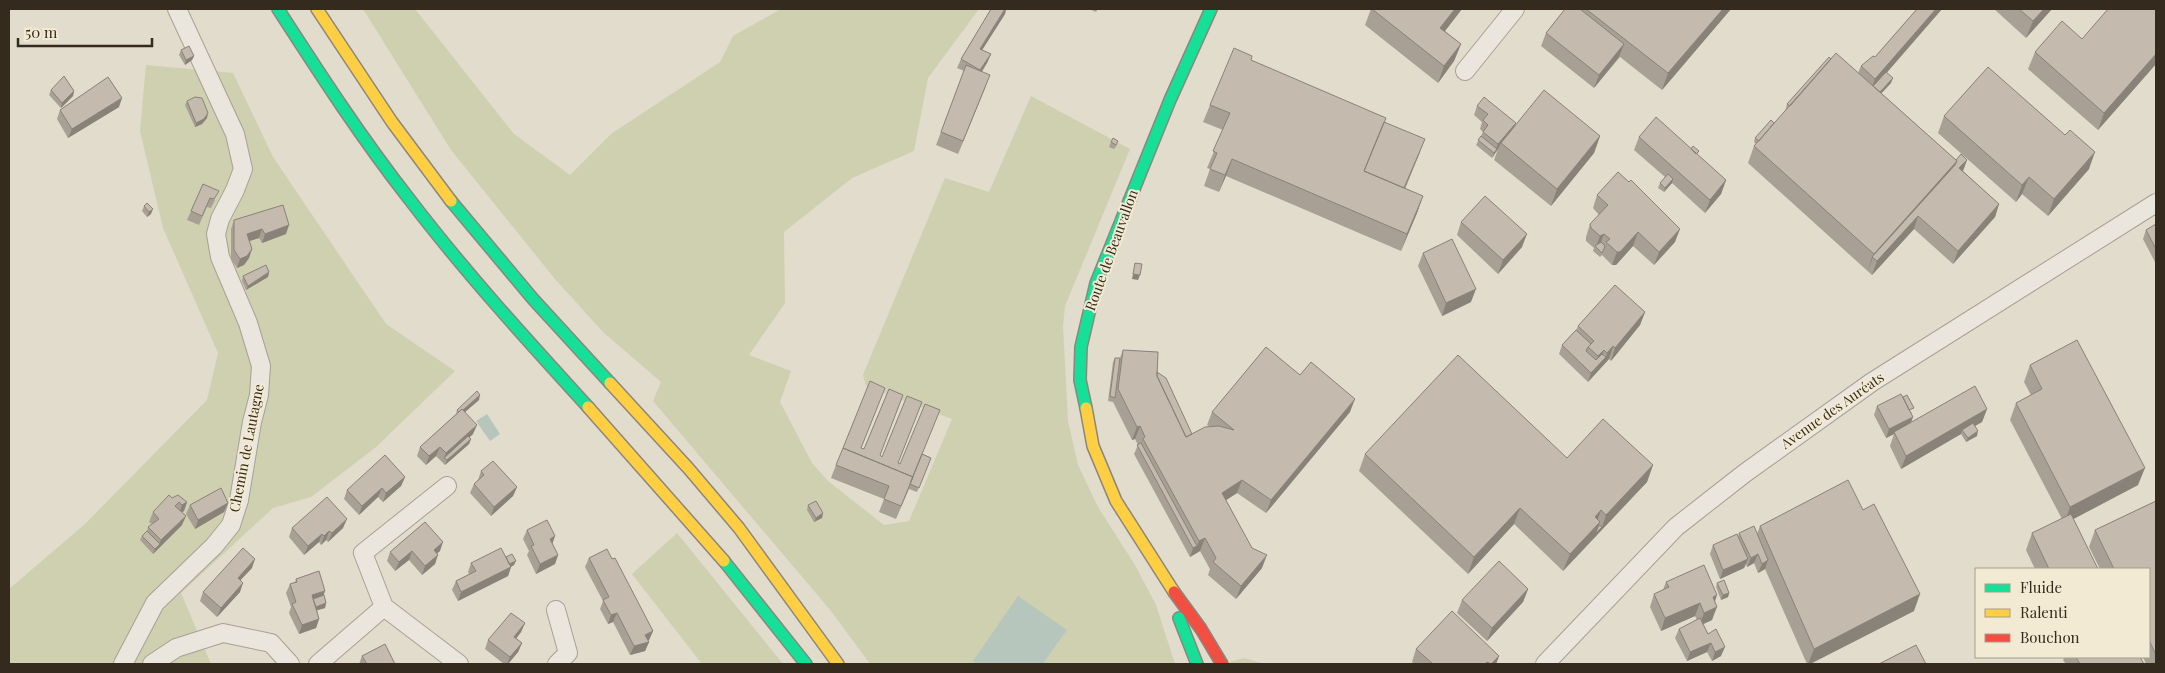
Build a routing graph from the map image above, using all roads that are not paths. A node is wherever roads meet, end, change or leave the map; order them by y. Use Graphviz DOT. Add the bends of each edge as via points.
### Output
graph roads {
  1 [pos="177,9"];
  2 [pos="278,9"];
  3 [pos="317,9"];
  4 [pos="1211,9"];
  5 [pos="1515,9"];
  6 [pos="1465,71"];
  7 [pos="2156,202"];
  8 [pos="447,486"];
  9 [pos="739,528"];
  10 [pos="1163,577"];
  11 [pos="805,599"];
  12 [pos="384,607"];
  13 [pos="556,610"];
  14 [pos="123,664"];
  15 [pos="152,664"];
  16 [pos="290,664"];
  17 [pos="318,664"];
  18 [pos="460,664"];
  19 [pos="557,664"];
  20 [pos="806,664"];
  21 [pos="838,664"];
  22 [pos="1198,664"];
  23 [pos="1222,664"];
  24 [pos="1545,664"];
  1 -- 14 [label="street, Chemin de Lautagne" via="235,134 243,169 216,234 220,257 248,323 261,366 259,395 239,500 230,525 214,546 155,602"];
  2 -- 20 [label="main road" via="322,80 402,192 508,319 697,528"];
  3 -- 9 [label="main road" via="393,124 479,235"];
  4 -- 10 [label="main road, Route de Beauvallon" via="1170,100 1096,283 1081,347 1080,380 1093,446 1116,500"];
  5 -- 6 [label="street"];
  7 -- 24 [label="street, Avenue des Auréats" via="1902,362 1784,444 1676,527"];
  8 -- 12 [label="street" via="363,553"];
  9 -- 11 [label="main road"];
  9 -- 21 [label="main road"];
  10 -- 22 [label="main road"];
  10 -- 23 [label="main road"];
  12 -- 17 [label="street"];
  12 -- 18 [label="street"];
  13 -- 19 [label="street" via="568,653"];
  15 -- 16 [label="street" via="176,648 223,633 271,643"];
}
